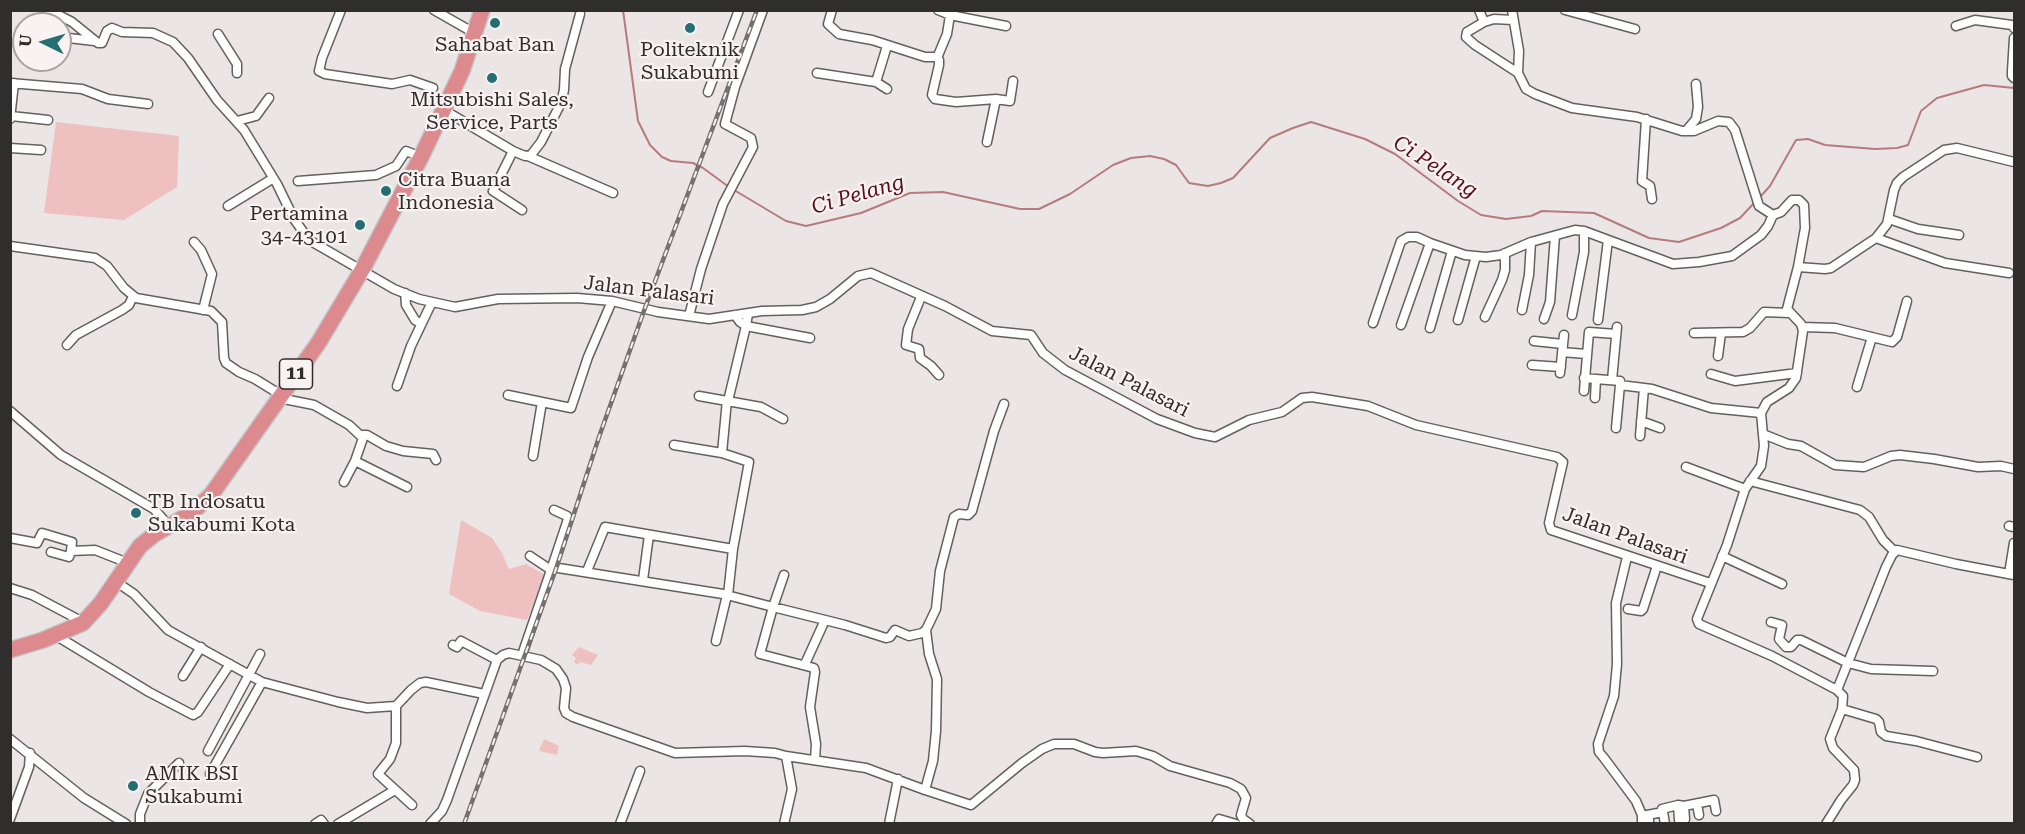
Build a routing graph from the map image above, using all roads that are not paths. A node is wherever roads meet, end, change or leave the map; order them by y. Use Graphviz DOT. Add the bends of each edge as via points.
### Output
graph roads {
  1 [pos="47,10"];
  2 [pos="341,10"];
  3 [pos="434,10"];
  4 [pos="482,10"];
  5 [pos="739,10"];
  6 [pos="763,10"];
  7 [pos="832,10"];
  8 [pos="938,10"];
  9 [pos="1479,10"];
  10 [pos="1565,10"];
  11 [pos="580,14"];
  12 [pos="950,15"];
  13 [pos="1513,15"];
  14 [pos="1484,22"];
  15 [pos="1005,26"];
  16 [pos="1956,26"];
  17 [pos="2014,28"];
  18 [pos="1635,29"];
  19 [pos="218,34"];
  20 [pos="476,34"];
  21 [pos="72,38"];
  22 [pos="2014,38"];
  23 [pos="94,41"];
  24 [pos="887,46"];
  25 [pos="937,58"];
  26 [pos="237,72"];
  27 [pos="817,73"];
  28 [pos="1518,73"];
  29 [pos="2014,78"];
  30 [pos="1013,81"];
  31 [pos="876,82"];
  32 [pos="12,83"];
  33 [pos="1696,84"];
  34 [pos="433,88"];
  35 [pos="887,88"];
  36 [pos="708,92"];
  37 [pos="269,98"];
  38 [pos="996,99"];
  39 [pos="148,104"];
  40 [pos="444,110"];
  41 [pos="11,118"];
  42 [pos="1646,119"];
  43 [pos="48,120"];
  44 [pos="237,121"];
  45 [pos="1686,131"];
  46 [pos="987,142"];
  47 [pos="10,148"];
  48 [pos="41,150"];
  49 [pos="513,151"];
  50 [pos="528,156"];
  51 [pos="421,157"];
  52 [pos="2014,162"];
  53 [pos="272,179"];
  54 [pos="298,181"];
  55 [pos="613,193"];
  56 [pos="1652,199"];
  57 [pos="228,206"];
  58 [pos="522,210"];
  59 [pos="1773,215"];
  60 [pos="1889,219"];
  61 [pos="1584,231"];
  62 [pos="1959,235"];
  63 [pos="1556,236"];
  64 [pos="1876,238"];
  65 [pos="1608,240"];
  66 [pos="194,242"];
  67 [pos="1531,242"];
  68 [pos="1430,243"];
  69 [pos="10,246"];
  70 [pos="1452,251"];
  71 [pos="1505,253"];
  72 [pos="1476,256"];
  73 [pos="1798,267"];
  74 [pos="362,270"];
  75 [pos="2009,273"];
  76 [pos="405,293"];
  77 [pos="133,296"];
  78 [pos="921,297"];
  79 [pos="612,301"];
  80 [pos="1907,301"];
  81 [pos="432,302"];
  82 [pos="203,310"];
  83 [pos="1522,310"];
  84 [pos="748,314"];
  85 [pos="1789,314"];
  86 [pos="735,315"];
  87 [pos="1572,315"];
  88 [pos="689,316"];
  89 [pos="1485,317"];
  90 [pos="1544,319"];
  91 [pos="1458,320"];
  92 [pos="1598,321"];
  93 [pos="1373,323"];
  94 [pos="421,324"];
  95 [pos="1401,325"];
  96 [pos="746,326"];
  97 [pos="1802,327"];
  98 [pos="1430,328"];
  99 [pos="1694,333"];
  100 [pos="1721,333"];
  101 [pos="1564,334"];
  102 [pos="810,338"];
  103 [pos="1872,338"];
  104 [pos="1534,341"];
  105 [pos="67,345"];
  106 [pos="1563,348"];
  107 [pos="1586,354"];
  108 [pos="1718,356"];
  109 [pos="1532,365"];
  110 [pos="1797,373"];
  111 [pos="1711,374"];
  112 [pos="939,375"];
  113 [pos="1584,378"];
  114 [pos="1596,379"];
  115 [pos="1616,383"];
  116 [pos="397,386"];
  117 [pos="1857,387"];
  118 [pos="1644,388"];
  119 [pos="1584,391"];
  120 [pos="508,395"];
  121 [pos="699,396"];
  122 [pos="280,397"];
  123 [pos="1595,398"];
  124 [pos="728,400"];
  125 [pos="542,402"];
  126 [pos="1004,404"];
  127 [pos="10,411"];
  128 [pos="1761,413"];
  129 [pos="783,419"];
  130 [pos="1641,422"];
  131 [pos="1660,428"];
  132 [pos="1616,429"];
  133 [pos="1763,434"];
  134 [pos="361,435"];
  135 [pos="1640,436"];
  136 [pos="674,445"];
  137 [pos="722,453"];
  138 [pos="533,456"];
  139 [pos="436,460"];
  140 [pos="355,461"];
  141 [pos="1686,467"];
  142 [pos="2014,470"];
  143 [pos="1750,481"];
  144 [pos="344,482"];
  145 [pos="407,487"];
  146 [pos="1745,489"];
  147 [pos="554,510"];
  148 [pos="170,526"];
  149 [pos="649,535"];
  150 [pos="10,538"];
  151 [pos="2014,543"];
  152 [pos="733,549"];
  153 [pos="71,551"];
  154 [pos="51,552"];
  155 [pos="1895,552"];
  156 [pos="530,556"];
  157 [pos="1722,556"];
  158 [pos="1627,557"];
  159 [pos="128,562"];
  160 [pos="1657,566"];
  161 [pos="551,568"];
  162 [pos="587,571"];
  163 [pos="2012,574"];
  164 [pos="784,575"];
  165 [pos="643,580"];
  166 [pos="116,581"];
  167 [pos="1710,584"];
  168 [pos="1782,584"];
  169 [pos="10,588"];
  170 [pos="728,595"];
  171 [pos="773,607"];
  172 [pos="1628,609"];
  173 [pos="825,620"];
  174 [pos="1772,622"];
  175 [pos="83,623"];
  176 [pos="926,630"];
  177 [pos="55,635"];
  178 [pos="717,641"];
  179 [pos="453,645"];
  180 [pos="201,647"];
  181 [pos="10,650"];
  182 [pos="261,654"];
  183 [pos="522,655"];
  184 [pos="497,660"];
  185 [pos="1848,663"];
  186 [pos="230,664"];
  187 [pos="804,664"];
  188 [pos="1933,671"];
  189 [pos="183,676"];
  190 [pos="250,676"];
  191 [pos="262,682"];
  192 [pos="1837,690"];
  193 [pos="484,694"];
  194 [pos="396,706"];
  195 [pos="1842,709"];
  196 [pos="10,739"];
  197 [pos="208,751"];
  198 [pos="30,753"];
  199 [pos="786,756"];
  200 [pos="1977,756"];
  201 [pos="815,760"];
  202 [pos="179,763"];
  203 [pos="640,771"];
  204 [pos="210,774"];
  205 [pos="898,779"];
  206 [pos="395,790"];
  207 [pos="925,790"];
  208 [pos="1697,804"];
  209 [pos="412,805"];
  210 [pos="1681,805"];
  211 [pos="1716,811"];
  212 [pos="1663,812"];
  213 [pos="1699,815"];
  214 [pos="10,819"];
  215 [pos="1646,819"];
  216 [pos="1683,821"];
  217 [pos="126,824"];
  218 [pos="140,824"];
  219 [pos="315,824"];
  220 [pos="324,824"];
  221 [pos="338,824"];
  222 [pos="430,824"];
  223 [pos="620,824"];
  224 [pos="784,824"];
  225 [pos="889,824"];
  226 [pos="1216,824"];
  227 [pos="1236,824"];
  228 [pos="1250,824"];
  229 [pos="1665,824"];
  230 [pos="1826,824"];
  1 -- 23 [label="street" via="86,32"];
  2 -- 34 [label="street" via="319,71 392,84 410,80"];
  3 -- 20 [label="street"];
  4 -- 20 [label="highway, 11"];
  5 -- 36 [label="street"];
  6 -- 88 [label="street" via="725,124 751,138 753,147 723,204"];
  7 -- 24 [label="street" via="828,24 839,34"];
  8 -- 12 [label="street"];
  9 -- 14 [label="street"];
  10 -- 18 [label="street"];
  11 -- 50 [label="street" via="565,69 561,103 535,152"];
  12 -- 15 [label="street"];
  12 -- 25 [label="street"];
  13 -- 14 [label="street"];
  13 -- 28 [label="street"];
  14 -- 28 [label="street" via="1467,32 1466,37"];
  16 -- 17 [label="street" via="1976,20"];
  19 -- 26 [label="street" via="237,64"];
  20 -- 40 [label="highway, 11"];
  21 -- 23 [label="street"];
  22 -- 29 [label="street"];
  23 -- 44 [label="street, Jalan Palasari" via="102,43 109,28 162,36 181,50"];
  24 -- 25 [label="street"];
  24 -- 31 [label="street"];
  25 -- 38 [label="street" via="933,98 956,102"];
  27 -- 31 [label="street"];
  28 -- 42 [label="street" via="1526,89 1572,108"];
  30 -- 38 [label="street" via="1010,101"];
  31 -- 35 [label="street"];
  32 -- 39 [label="street" via="82,89 108,99"];
  32 -- 41 [label="street"];
  33 -- 45 [label="street" via="1696,119"];
  37 -- 44 [label="street" via="256,116"];
  38 -- 46 [label="street"];
  40 -- 49 [label="street"];
  40 -- 51 [label="highway, 11"];
  41 -- 43 [label="street"];
  42 -- 45 [label="street"];
  42 -- 56 [label="street" via="1642,181 1650,186"];
  44 -- 53 [label="street, Jalan Palasari"];
  45 -- 59 [label="street" via="1718,121 1729,122 1757,201"];
  47 -- 48 [label="street"];
  49 -- 50 [label="street"];
  49 -- 58 [label="street" via="493,192"];
  50 -- 55 [label="street"];
  51 -- 54 [label="street" via="406,151 396,166 376,175"];
  51 -- 74 [label="highway, 11"];
  52 -- 60 [label="street" via="1957,148 1944,150 1897,183"];
  53 -- 57 [label="street"];
  53 -- 74 [label="street, Jalan Palasari" via="309,240"];
  59 -- 65 [label="street" via="1768,226 1747,246 1732,256 1715,260 1673,264"];
  59 -- 73 [label="street" via="1792,200 1804,205 1805,228"];
  60 -- 62 [label="street"];
  60 -- 64 [label="street"];
  61 -- 63 [label="street"];
  61 -- 65 [label="street"];
  61 -- 87 [label="street"];
  63 -- 67 [label="street"];
  63 -- 90 [label="street" via="1550,303"];
  64 -- 73 [label="street" via="1832,268"];
  64 -- 75 [label="street" via="1946,263"];
  65 -- 92 [label="street"];
  66 -- 82 [label="street" via="212,273"];
  67 -- 71 [label="street"];
  67 -- 83 [label="street"];
  68 -- 70 [label="street"];
  68 -- 93 [label="street" via="1417,237 1401,241"];
  68 -- 95 [label="street"];
  69 -- 77 [label="street" via="95,258"];
  70 -- 72 [label="street"];
  70 -- 98 [label="street"];
  71 -- 72 [label="street"];
  71 -- 89 [label="street" via="1502,280"];
  72 -- 91 [label="street"];
  73 -- 85 [label="street" via="1787,304"];
  74 -- 76 [label="street, Jalan Palasari"];
  74 -- 122 [label="highway, 11"];
  76 -- 81 [label="street, Jalan Palasari"];
  76 -- 94 [label="street" via="406,305"];
  77 -- 82 [label="street"];
  77 -- 105 [label="street" via="129,305 76,335"];
  78 -- 84 [label="street, Jalan Palasari" via="865,273 822,305"];
  78 -- 112 [label="street" via="906,345 919,349 920,358"];
  78 -- 158 [label="street, Jalan Palasari" via="992,331 1030,336 1043,353 1065,370 1130,406 1195,433 1215,437 1312,397 1368,406 1416,425 1557,457 1563,462 1550,529"];
  79 -- 81 [label="street, Jalan Palasari" via="498,299 455,307"];
  79 -- 88 [label="street, Jalan Palasari"];
  79 -- 125 [label="street" via="571,408"];
  80 -- 103 [label="street" via="1894,342"];
  81 -- 94 [label="street"];
  82 -- 122 [label="street" via="211,311 222,322 226,363"];
  84 -- 86 [label="street, Jalan Palasari"];
  84 -- 96 [label="street"];
  85 -- 97 [label="street"];
  85 -- 100 [label="street" via="1765,312 1747,330"];
  86 -- 88 [label="street, Jalan Palasari" via="709,319"];
  86 -- 96 [label="street"];
  94 -- 116 [label="street"];
  96 -- 102 [label="street"];
  96 -- 124 [label="street"];
  97 -- 103 [label="street" via="1835,328"];
  97 -- 110 [label="street"];
  99 -- 100 [label="street"];
  100 -- 108 [label="street"];
  101 -- 106 [label="street"];
  103 -- 117 [label="street"];
  104 -- 106 [label="street"];
  106 -- 107 [label="street"];
  106 -- 109 [label="street" via="1561,370"];
  107 -- 113 [label="street"];
  107 -- 115 [label="street" via="1589,332 1616,331"];
  110 -- 111 [label="street" via="1736,381"];
  110 -- 128 [label="street" via="1792,384 1767,402"];
  113 -- 114 [label="street"];
  113 -- 119 [label="street"];
  114 -- 115 [label="street"];
  114 -- 123 [label="street"];
  115 -- 118 [label="street"];
  115 -- 132 [label="street"];
  118 -- 128 [label="street" via="1711,408"];
  118 -- 130 [label="street"];
  120 -- 125 [label="street"];
  121 -- 124 [label="street"];
  122 -- 134 [label="street" via="322,409"];
  122 -- 148 [label="highway, 11" via="211,495"];
  124 -- 129 [label="street" via="766,409"];
  124 -- 137 [label="street"];
  125 -- 138 [label="street"];
  126 -- 176 [label="street" via="972,512 954,517 940,571 936,609"];
  127 -- 148 [label="street" via="61,455 153,509"];
  128 -- 133 [label="street"];
  130 -- 131 [label="street"];
  130 -- 135 [label="street"];
  133 -- 142 [label="street" via="1801,446 1835,465 1864,467 1900,455"];
  133 -- 143 [label="street" via="1761,466"];
  134 -- 139 [label="street" via="403,451 433,454"];
  134 -- 140 [label="street" via="363,442"];
  136 -- 137 [label="street"];
  137 -- 152 [label="street" via="750,463"];
  140 -- 144 [label="street"];
  140 -- 145 [label="street"];
  141 -- 146 [label="street"];
  143 -- 146 [label="street"];
  143 -- 155 [label="street" via="1860,510"];
  146 -- 157 [label="street"];
  147 -- 161 [label="street" via="568,519"];
  148 -- 159 [label="highway, 11" via="146,541"];
  149 -- 152 [label="street"];
  149 -- 162 [label="street" via="605,527"];
  149 -- 165 [label="street"];
  150 -- 153 [label="street" via="37,543 42,533 72,542"];
  151 -- 163 [label="street"];
  152 -- 170 [label="street"];
  153 -- 154 [label="street" via="69,557"];
  153 -- 159 [label="street" via="95,550"];
  155 -- 163 [label="street"];
  155 -- 185 [label="street"];
  156 -- 161 [label="street"];
  157 -- 167 [label="street"];
  157 -- 168 [label="street"];
  158 -- 160 [label="street, Jalan Palasari"];
  158 -- 215 [label="street" via="1616,596 1614,696 1598,748"];
  159 -- 166 [label="highway, 11"];
  160 -- 167 [label="street, Jalan Palasari"];
  160 -- 172 [label="street" via="1643,609"];
  161 -- 162 [label="street"];
  161 -- 183 [label="street"];
  162 -- 165 [label="street"];
  164 -- 171 [label="street"];
  165 -- 170 [label="street"];
  166 -- 175 [label="highway, 11"];
  166 -- 180 [label="street" via="168,630"];
  167 -- 192 [label="street" via="1697,616 1699,624 1773,656"];
  169 -- 175 [label="street" via="32,595"];
  170 -- 171 [label="street"];
  170 -- 178 [label="street"];
  171 -- 173 [label="street"];
  171 -- 187 [label="street" via="760,654"];
  173 -- 176 [label="street" via="886,638 895,630 913,636"];
  173 -- 187 [label="street"];
  174 -- 185 [label="street" via="1782,625 1779,639 1786,647 1801,639"];
  175 -- 177 [label="highway, 11"];
  176 -- 207 [label="street" via="937,690 933,761"];
  177 -- 181 [label="highway, 11"];
  177 -- 186 [label="street" via="193,715"];
  179 -- 184 [label="street" via="457,647 461,641"];
  180 -- 186 [label="street"];
  180 -- 189 [label="street"];
  182 -- 190 [label="street"];
  183 -- 184 [label="street" via="509,653"];
  183 -- 199 [label="street" via="556,669 566,688 564,708 573,717 675,753"];
  184 -- 193 [label="street"];
  185 -- 188 [label="street" via="1889,671"];
  185 -- 192 [label="street"];
  186 -- 190 [label="street"];
  187 -- 201 [label="street" via="815,670 810,707"];
  190 -- 191 [label="street"];
  190 -- 197 [label="street"];
  191 -- 194 [label="street" via="367,708"];
  191 -- 204 [label="street"];
  192 -- 195 [label="street" via="1843,696"];
  193 -- 194 [label="street" via="426,682 411,690"];
  193 -- 222 [label="street" via="447,800"];
  194 -- 206 [label="street" via="396,743 378,774"];
  195 -- 200 [label="street" via="1878,720 1886,736"];
  195 -- 230 [label="street" via="1830,739 1833,748 1854,770 1855,780"];
  196 -- 198 [label="street"];
  198 -- 214 [label="street" via="29,767"];
  198 -- 217 [label="street" via="84,798"];
  199 -- 201 [label="street"];
  199 -- 224 [label="street" via="792,789"];
  201 -- 205 [label="street" via="866,768"];
  202 -- 218 [label="street" via="148,794"];
  203 -- 223 [label="street"];
  205 -- 207 [label="street"];
  205 -- 225 [label="street"];
  206 -- 209 [label="street"];
  206 -- 221 [label="street"];
  207 -- 228 [label="street" via="973,804 1037,753 1054,744 1067,743 1103,753 1143,753 1170,766 1230,783 1245,794 1241,815"];
  208 -- 210 [label="street"];
  208 -- 211 [label="street" via="1714,800"];
  208 -- 213 [label="street"];
  210 -- 212 [label="street" via="1662,809"];
  210 -- 216 [label="street" via="1679,820"];
  212 -- 215 [label="street"];
  212 -- 229 [label="street"];
  219 -- 220 [label="street" via="321,820"];
  226 -- 227 [label="street" via="1219,819"];
}
